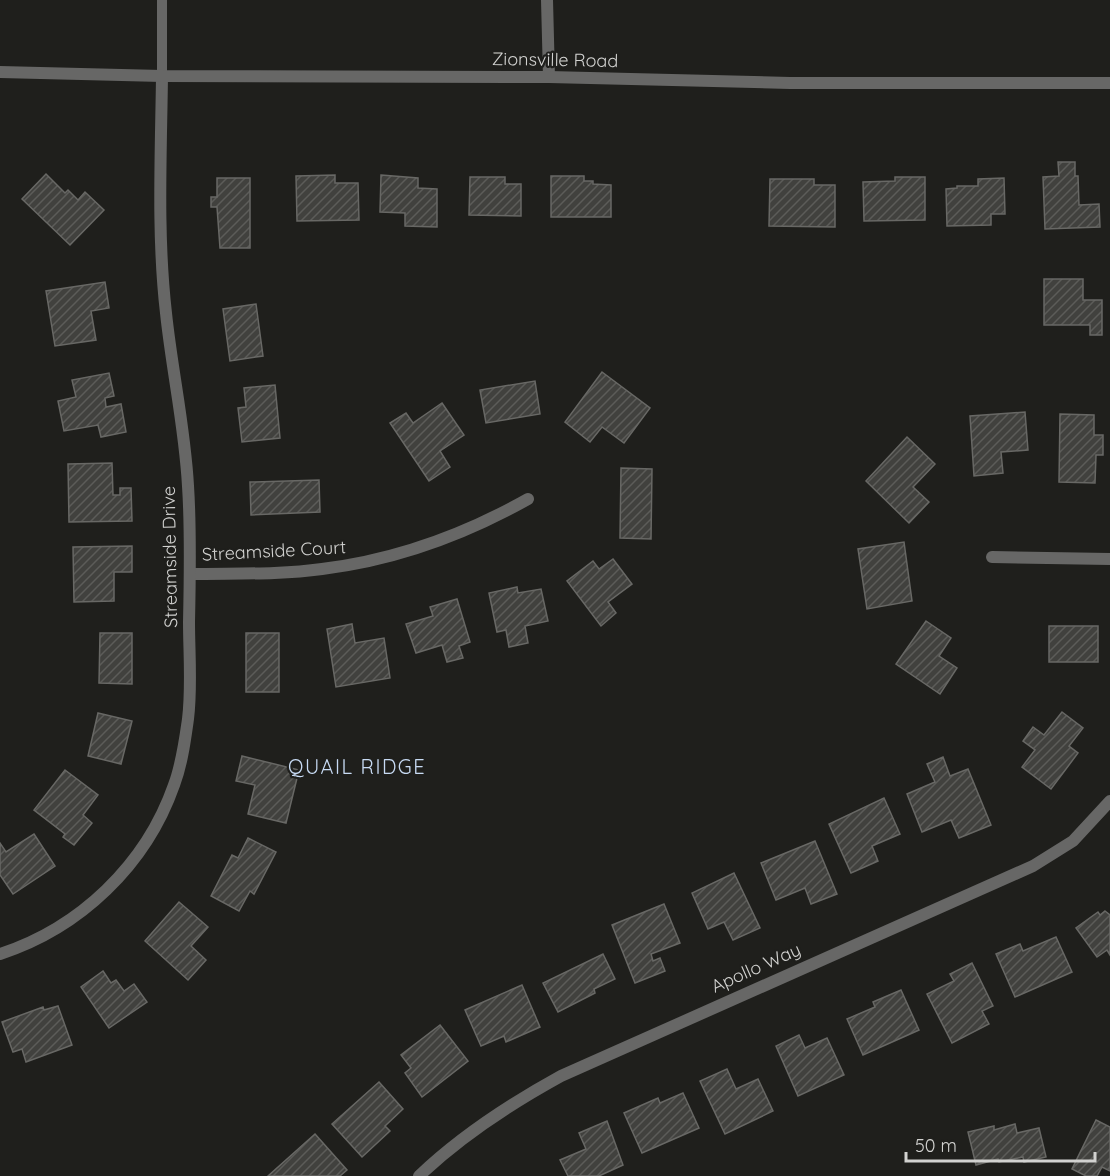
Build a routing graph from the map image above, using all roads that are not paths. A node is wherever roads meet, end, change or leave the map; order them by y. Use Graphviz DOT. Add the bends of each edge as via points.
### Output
graph roads {
  1 [pos="162,0"];
  2 [pos="547,0"];
  3 [pos="0,72"];
  4 [pos="162,76"];
  5 [pos="549,77"];
  6 [pos="1110,83"];
  7 [pos="528,499"];
  8 [pos="992,557"];
  9 [pos="1110,559"];
  10 [pos="190,574"];
  11 [pos="1110,801"];
  12 [pos="0,954"];
  13 [pos="419,1176"];
  1 -- 4 [label="lane"];
  2 -- 5 [label="street"];
  3 -- 4 [label="street, Zionsville Road"];
  4 -- 5 [label="street, Zionsville Road"];
  4 -- 10 [label="street, Streamside Drive" via="160,242 165,313 189,485"];
  5 -- 6 [label="street, Zionsville Road" via="790,83"];
  7 -- 10 [label="street, Streamside Court" via="434,543 365,562 320,570"];
  8 -- 9 [label="street"];
  10 -- 12 [label="street, Streamside Drive" via="189,716 175,784 155,827 129,865 87,908 57,929"];
  11 -- 13 [label="street, Apollo Way" via="1073,841 1033,866 561,1076 491,1117"];
}
